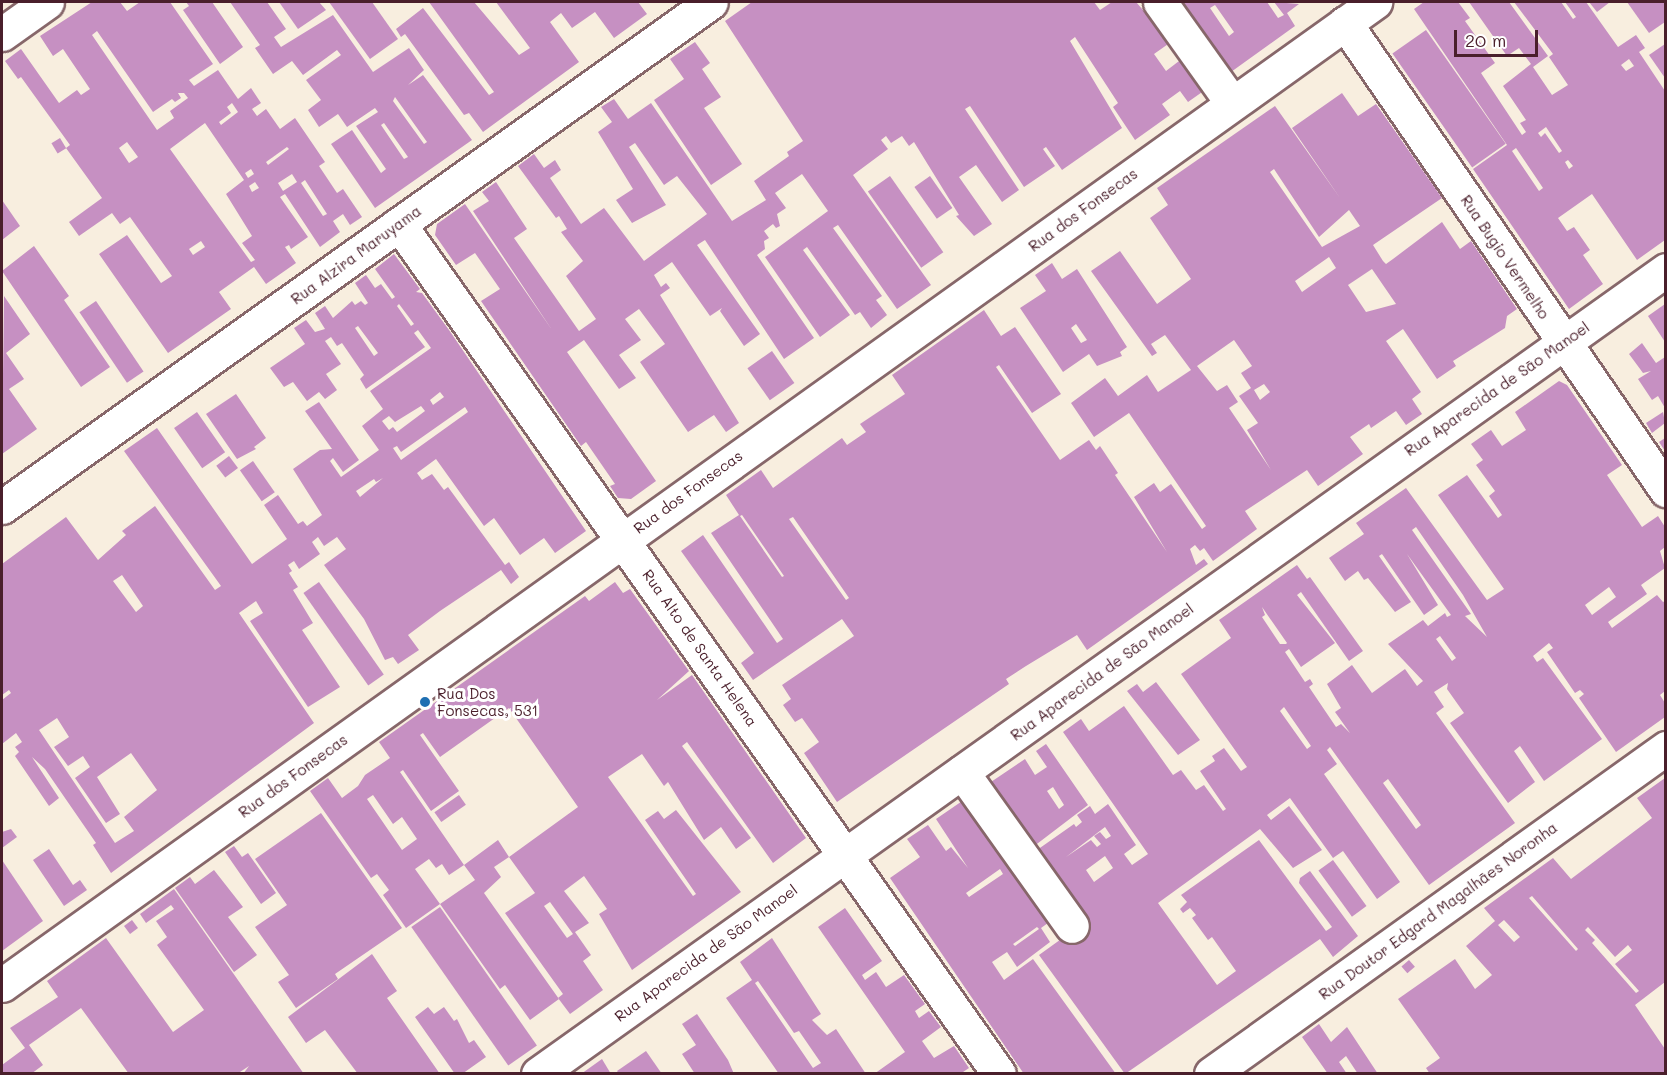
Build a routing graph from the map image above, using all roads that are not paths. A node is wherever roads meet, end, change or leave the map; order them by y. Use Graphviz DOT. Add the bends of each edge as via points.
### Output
graph roads {
  1 [pos="47,2"];
  2 [pos="711,2"];
  3 [pos="1160,2"];
  4 [pos="1375,2"];
  5 [pos="1345,23"];
  6 [pos="2,34"];
  7 [pos="1232,103"];
  8 [pos="399,224"];
  9 [pos="1665,270"];
  10 [pos="1564,342"];
  11 [pos="1665,490"];
  12 [pos="2,507"];
  13 [pos="623,539"];
  14 [pos="1665,748"];
  15 [pos="962,772"];
  16 [pos="846,853"];
  17 [pos="1072,926"];
  18 [pos="2,985"];
  19 [pos="538,1074"];
  20 [pos="999,1074"];
  21 [pos="1211,1074"];
  1 -- 6 [label="street"];
  2 -- 8 [label="street, Rua Alzira Maruyama"];
  3 -- 7 [label="street"];
  4 -- 5 [label="street, Rua dos Fonsecas"];
  5 -- 7 [label="street, Rua dos Fonsecas"];
  5 -- 10 [label="street, Rua Bugio Vermelho"];
  7 -- 13 [label="street, Rua dos Fonsecas"];
  8 -- 12 [label="street, Rua Alzira Maruyama"];
  8 -- 13 [label="street, Rua Alto de Santa Helena"];
  9 -- 10 [label="street, Rua Aparecida de São Manoel"];
  10 -- 11 [label="street, Rua Bugio Vermelho"];
  10 -- 15 [label="street, Rua Aparecida de São Manoel"];
  13 -- 16 [label="street, Rua Alto de Santa Helena"];
  13 -- 18 [label="street, Rua dos Fonsecas"];
  14 -- 21 [label="street, Rua Doutor Edgard Magalhães Noronha"];
  15 -- 16 [label="street, Rua Aparecida de São Manoel"];
  15 -- 17 [label="street"];
  16 -- 19 [label="street, Rua Aparecida de São Manoel"];
  16 -- 20 [label="street, Rua Alto de Santa Helena"];
}
